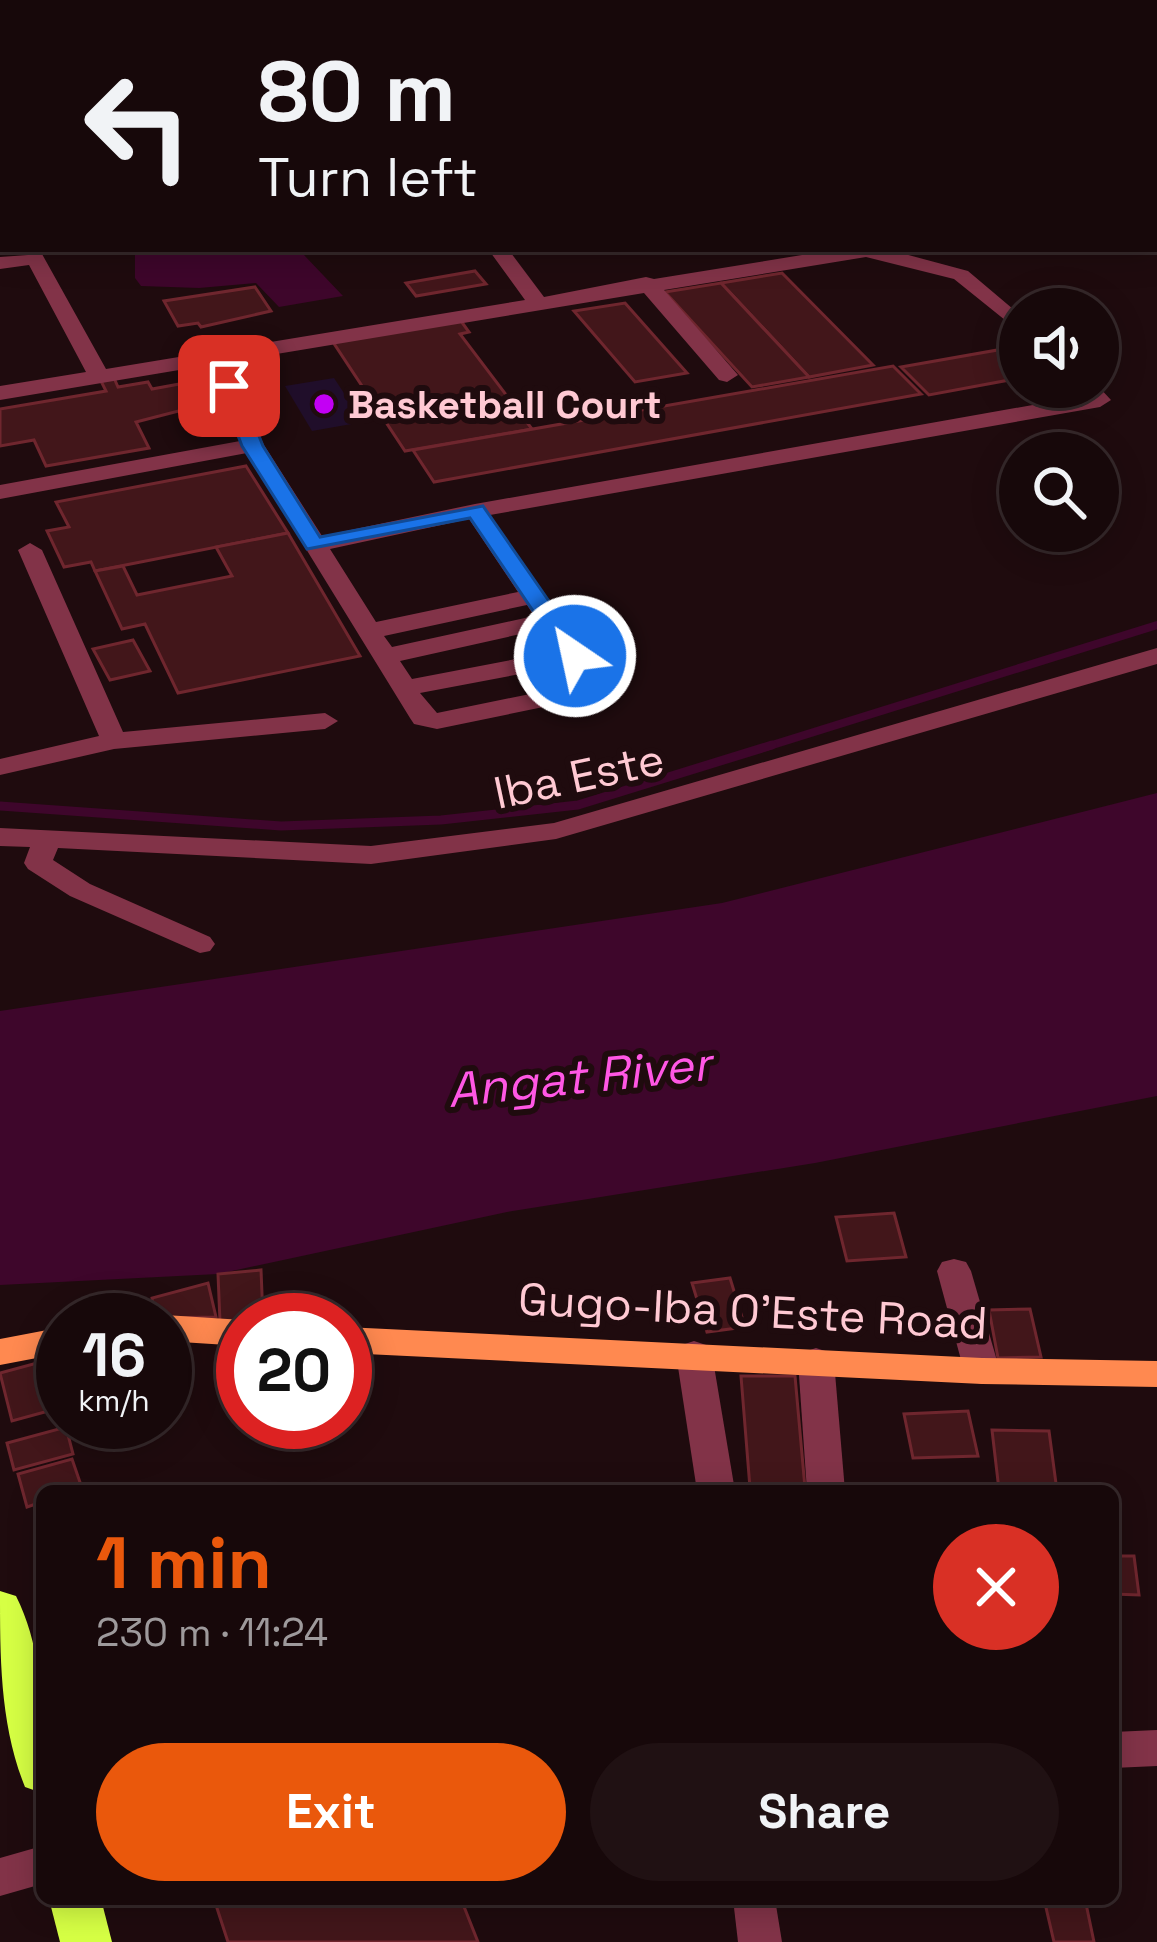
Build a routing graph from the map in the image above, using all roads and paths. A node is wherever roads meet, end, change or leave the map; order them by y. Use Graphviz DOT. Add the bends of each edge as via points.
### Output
graph roads {
  1 [pos="500,252"];
  2 [pos="861,252"];
  3 [pos="881,252"];
  4 [pos="0,262"];
  5 [pos="646,284"];
  6 [pos="537,302"];
  7 [pos="999,308"];
  8 [pos="216,356"];
  9 [pos="727,375"];
  10 [pos="99,377"];
  11 [pos="0,393"];
  12 [pos="1055,408"];
  13 [pos="253,446"];
  14 [pos="0,492"];
  15 [pos="475,511"];
  16 [pos="314,545"];
  17 [pos="30,550"];
  18 [pos="535,596"];
  19 [pos="551,620"];
  20 [pos="370,631"];
  21 [pos="388,656"];
  22 [pos="575,656"];
  23 [pos="1157,656"];
  24 [pos="405,688"];
  25 [pos="325,721"];
  26 [pos="114,741"];
  27 [pos="0,767"];
  28 [pos="0,837"];
  29 [pos="46,841"];
  30 [pos="200,944"];
  31 [pos="954,1271"];
  32 [pos="372,1341"];
  33 [pos="36,1345"];
  34 [pos="0,1352"];
  35 [pos="694,1354"];
  36 [pos="816,1361"];
  37 [pos="982,1371"];
  38 [pos="1157,1374"];
  39 [pos="715,1485"];
  40 [pos="826,1485"];
  41 [pos="0,1610"];
  42 [pos="1157,1748"];
  43 [pos="36,1749"];
  44 [pos="1119,1750"];
  45 [pos="36,1867"];
  46 [pos="0,1877"];
  47 [pos="77,1905"];
  48 [pos="755,1905"];
  49 [pos="86,1942"];
  50 [pos="760,1942"];
  1 -- 6 [label="street"];
  2 -- 5 [label="street"];
  3 -- 7 [label="street" via="961,275"];
  4 -- 10 [label="street" via="35,258"];
  5 -- 6 [label="street"];
  5 -- 9 [label="street"];
  6 -- 8 [label="street"];
  8 -- 10 [label="street"];
  8 -- 13 [label="street"];
  10 -- 11 [label="street"];
  12 -- 15 [label="street"];
  13 -- 14 [label="street"];
  13 -- 16 [label="street"];
  15 -- 16 [label="street"];
  15 -- 18 [label="street"];
  16 -- 20 [label="street"];
  17 -- 26 [label="street"];
  18 -- 19 [label="street"];
  18 -- 20 [label="street"];
  19 -- 21 [label="street"];
  19 -- 22 [label="street"];
  20 -- 21 [label="street"];
  21 -- 24 [label="street"];
  22 -- 24 [label="street"];
  22 -- 24 [label="street" via="593,683 588,690 437,721 423,718"];
  23 -- 29 [label="street, Iba Este" via="556,831 371,855"];
  25 -- 26 [label="street"];
  26 -- 27 [label="street"];
  28 -- 29 [label="street, Iba Este"];
  29 -- 30 [label="street" via="38,862 80,890"];
  31 -- 37 [label="street"];
  32 -- 35 [label="main road, Gugo-Iba O'Este Road"];
  33 -- 34 [label="main road"];
  35 -- 36 [label="main road, Gugo-Iba O'Este Road"];
  35 -- 39 [label="street"];
  36 -- 37 [label="main road, Gugo-Iba O'Este Road"];
  36 -- 40 [label="street"];
  37 -- 38 [label="main road, Gugo-Iba O'Este Road"];
  41 -- 43 [label="highway"];
  42 -- 44 [label="street"];
  45 -- 46 [label="street"];
  47 -- 49 [label="highway"];
  48 -- 50 [label="street"];
}
